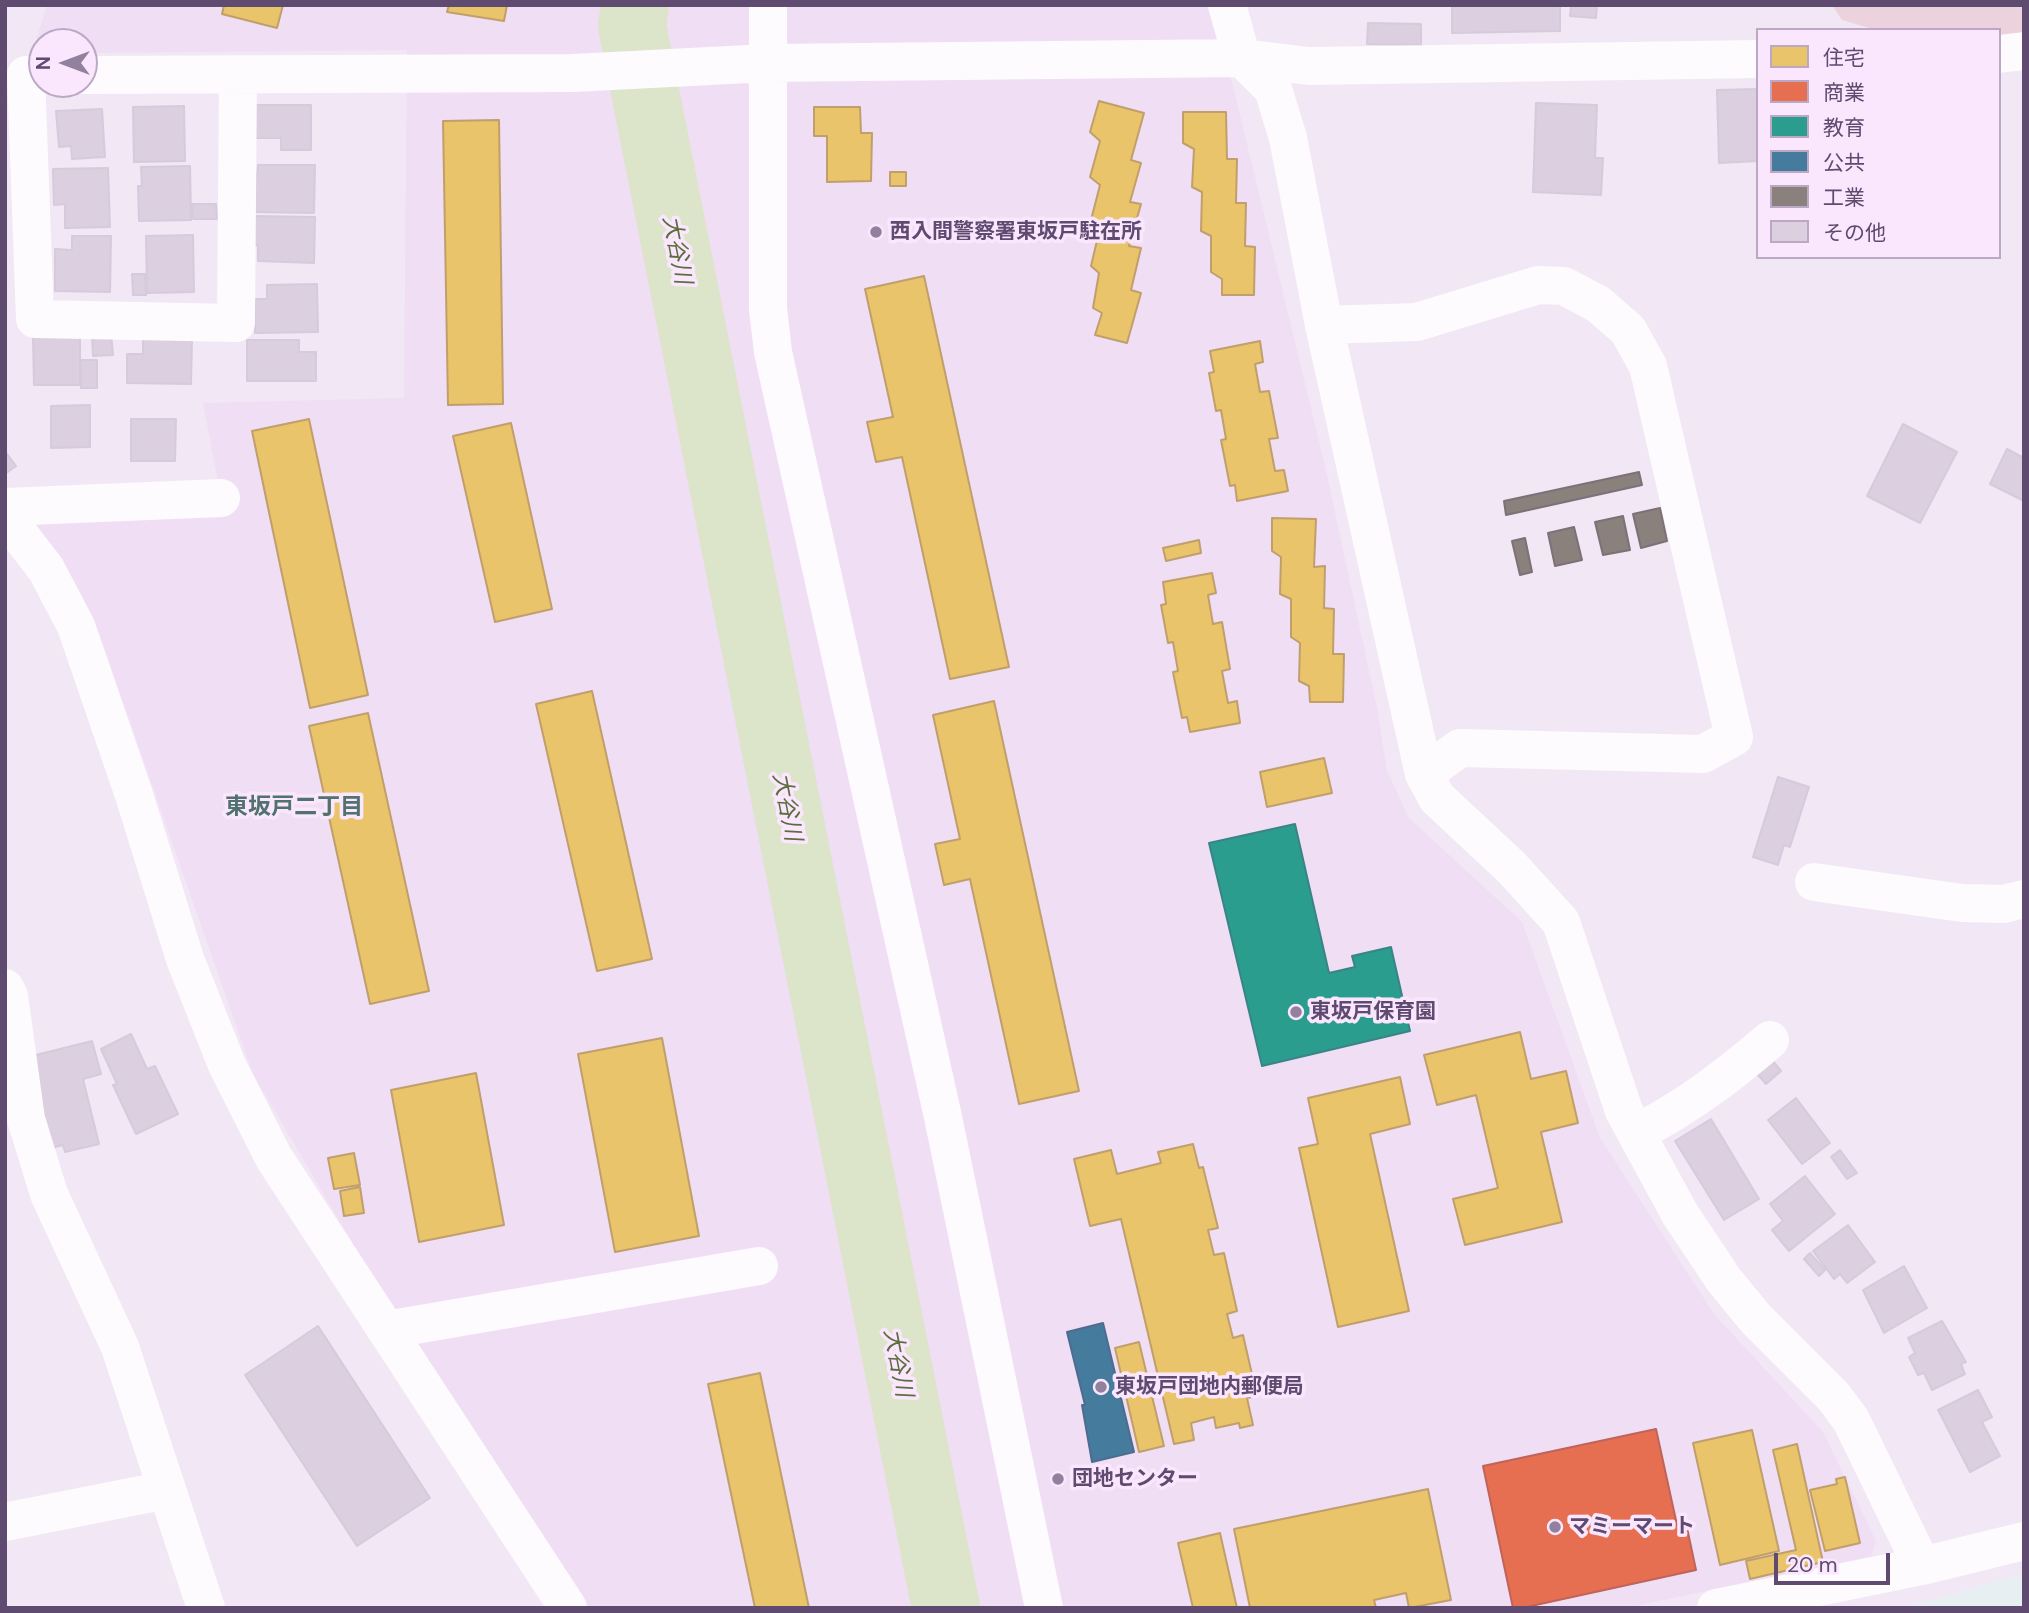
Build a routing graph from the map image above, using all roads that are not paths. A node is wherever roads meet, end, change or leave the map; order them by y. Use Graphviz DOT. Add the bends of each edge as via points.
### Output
graph roads {
  1 [pos="768,5"];
  2 [pos="1227,5"];
  3 [pos="2024,51"];
  4 [pos="2001,54"];
  5 [pos="1242,58"];
  6 [pos="1756,59"];
  7 [pos="768,63"];
  8 [pos="98,75"];
  9 [pos="238,75"];
  10 [pos="25,76"];
  11 [pos="1324,325"];
  12 [pos="221,498"];
  13 [pos="5,507"];
  14 [pos="5,516"];
  15 [pos="1424,774"];
  16 [pos="1814,882"];
  17 [pos="2024,899"];
  18 [pos="5,988"];
  19 [pos="1770,1040"];
  20 [pos="14,1083"];
  21 [pos="1636,1133"];
  22 [pos="759,1266"];
  23 [pos="386,1330"];
  24 [pos="166,1490"];
  25 [pos="5,1522"];
  26 [pos="2024,1541"];
  27 [pos="1922,1566"];
  28 [pos="206,1608"];
  29 [pos="568,1608"];
  30 [pos="1044,1608"];
  31 [pos="1716,1608"];
  1 -- 7 [label="street"];
  2 -- 5 [label="street"];
  3 -- 4 [label="street"];
  5 -- 6 [label="street" via="1310,66"];
  5 -- 7 [label="street"];
  5 -- 11 [label="street" via="1273,89 1288,138"];
  7 -- 9 [label="street" via="573,73"];
  7 -- 30 [label="street" via="768,309 773,352 943,1116"];
  8 -- 9 [label="street"];
  9 -- 10 [label="street" via="236,323 35,318"];
  11 -- 15 [label="street"];
  11 -- 15 [label="street" via="1417,322 1538,285 1564,286 1598,304 1628,330 1647,366 1734,737 1703,754 1460,748"];
  12 -- 13 [label="street"];
  14 -- 23 [label="street" via="46,569 76,626 185,959 227,1065 274,1158"];
  15 -- 21 [label="street" via="1437,798 1512,868 1561,922 1624,1111"];
  16 -- 17 [label="street" via="1962,903 2003,904"];
  18 -- 20 [label="street"];
  19 -- 21 [label="street" via="1728,1077"];
  20 -- 24 [label="street" via="49,1195 120,1347"];
  21 -- 27 [label="street" via="1680,1214 1724,1280 1851,1420"];
  22 -- 23 [label="street"];
  23 -- 29 [label="street"];
  24 -- 25 [label="street"];
  24 -- 28 [label="street"];
  26 -- 27 [label="street"];
  27 -- 31 [label="street"];
}
